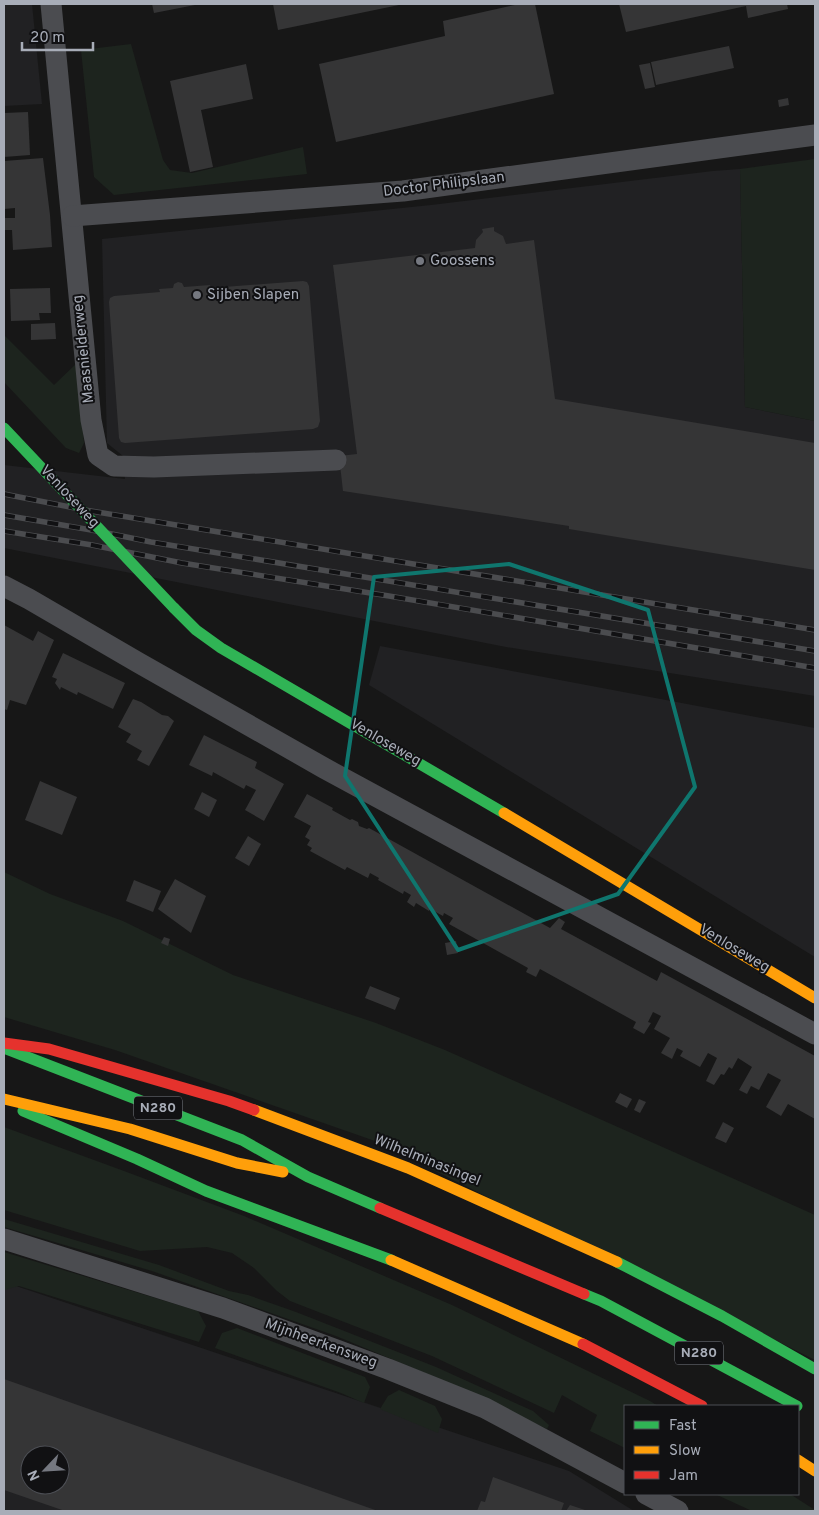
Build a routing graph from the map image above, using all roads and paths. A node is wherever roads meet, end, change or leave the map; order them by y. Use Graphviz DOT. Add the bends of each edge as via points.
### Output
graph roads {
  1 [pos="51,4"];
  2 [pos="815,135"];
  3 [pos="72,216"];
  4 [pos="4,428"];
  5 [pos="336,460"];
  6 [pos="4,586"];
  7 [pos="815,998"];
  8 [pos="815,1034"];
  9 [pos="4,1042"];
  10 [pos="4,1048"];
  11 [pos="4,1099"];
  12 [pos="4,1103"];
  13 [pos="308,1177"];
  14 [pos="4,1240"];
  15 [pos="815,1369"];
  16 [pos="700,1405"];
  17 [pos="795,1405"];
  18 [pos="799,1407"];
  19 [pos="809,1413"];
  20 [pos="799,1461"];
  21 [pos="815,1471"];
  22 [pos="624,1482"];
  23 [pos="648,1495"];
  24 [pos="678,1511"];
  1 -- 3 [label="street, Maasnielderweg"];
  2 -- 3 [label="street, Doctor Philipslaan" via="403,191"];
  3 -- 5 [label="street, Maasnielderweg" via="91,420 98,455 114,466 154,467"];
  4 -- 7 [label="main road, Venloseweg, bridge" via="174,608 221,648"];
  6 -- 8 [label="street" via="324,768"];
  9 -- 15 [label="main road, Wilhelminasingel / N280" via="49,1048 229,1101 408,1168 631,1269"];
  10 -- 13 [label="main road, N280" via="242,1140"];
  11 -- 13 [label="main road, N280" via="130,1129 237,1162"];
  12 -- 16 [label="main road" via="206,1191 408,1266 578,1341"];
  13 -- 17 [label="main road, N280" via="601,1301"];
  14 -- 22 [label="street, Mijnheerkensweg" via="223,1308 388,1369 485,1408"];
  18 -- 19 [label="main road, N280"];
  20 -- 21 [label="main road"];
  23 -- 24 [label="street"];
}
